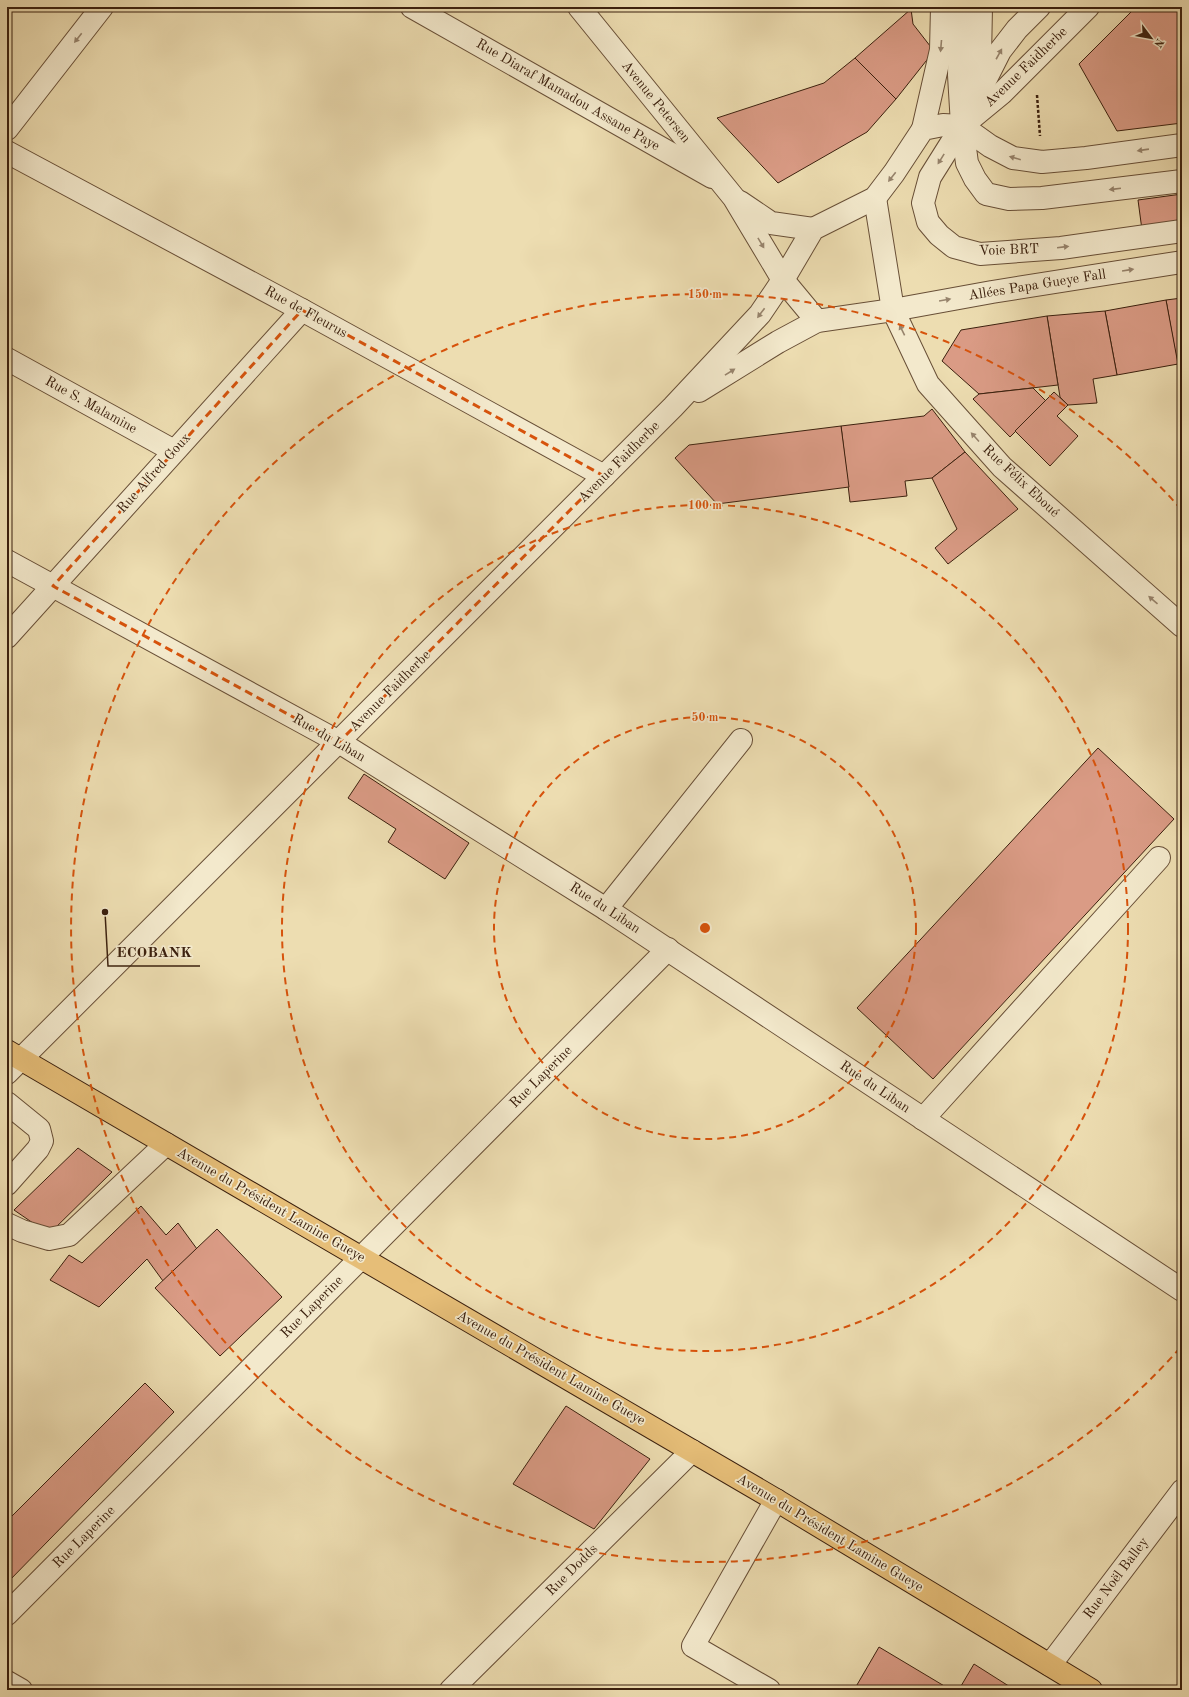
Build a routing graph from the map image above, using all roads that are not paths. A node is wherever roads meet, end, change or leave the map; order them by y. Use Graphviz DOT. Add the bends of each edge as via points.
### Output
graph roads {
  1 [pos="102,7"];
  2 [pos="412,7"];
  3 [pos="579,7"];
  4 [pos="942,7"];
  5 [pos="960,7"];
  6 [pos="981,7"];
  7 [pos="1038,7"];
  8 [pos="1088,7"];
  9 [pos="962,126"];
  10 [pos="7,129"];
  11 [pos="923,129"];
  12 [pos="1182,145"];
  13 [pos="7,152"];
  14 [pos="1182,181"];
  15 [pos="729,191"];
  16 [pos="875,198"];
  17 [pos="813,229"];
  18 [pos="1182,231"];
  19 [pos="1182,262"];
  20 [pos="783,280"];
  21 [pos="302,310"];
  22 [pos="893,310"];
  23 [pos="818,321"];
  24 [pos="7,360"];
  25 [pos="674,407"];
  26 [pos="174,451"];
  27 [pos="604,476"];
  28 [pos="7,561"];
  29 [pos="53,586"];
  30 [pos="1182,626"];
  31 [pos="7,637"];
  32 [pos="741,740"];
  33 [pos="338,742"];
  34 [pos="1160,858"];
  35 [pos="606,908"];
  36 [pos="668,949"];
  37 [pos="12,1061"];
  38 [pos="7,1104"];
  39 [pos="924,1119"];
  40 [pos="166,1144"];
  41 [pos="7,1184"];
  42 [pos="7,1224"];
  43 [pos="362,1257"];
  44 [pos="1182,1290"];
  45 [pos="692,1451"];
  46 [pos="1182,1491"];
  47 [pos="776,1500"];
  48 [pos="7,1614"];
  49 [pos="1050,1665"];
  50 [pos="7,1682"];
  51 [pos="21,1690"];
  52 [pos="451,1690"];
  53 [pos="769,1690"];
  54 [pos="1091,1690"];
  1 -- 10 [label="street, one-way"];
  2 -- 15 [label="street, Rue Diaraf Mamadou Assane Paye"];
  3 -- 15 [label="street, Avenue Petersen"];
  4 -- 11 [label="street, one-way" via="941,50"];
  5 -- 9 [label="street" via="959,75"];
  6 -- 9 [label="street, Voie BRT" via="980,58"];
  9 -- 7 [label="street, Voie BRT, one-way" via="1000,51"];
  8 -- 9 [label="street, Avenue Faidherbe" via="1002,93"];
  9 -- 11 [label="street" via="943,125"];
  12 -- 9 [label="street, one-way" via="1042,162 1013,158 990,146"];
  14 -- 9 [label="street, Voie BRT, one-way" via="1042,198 1009,199 986,194 975,180 967,163"];
  9 -- 18 [label="street, Voie BRT, one-way" via="930,177 923,203 928,222 954,247 988,254 1060,248"];
  11 -- 16 [label="street, one-way"];
  13 -- 21 [label="street, Rue de Fleurus"];
  15 -- 17 [label="street, Avenue Petersen" via="771,223"];
  15 -- 20 [label="street, Avenue Petersen, one-way"];
  16 -- 17 [label="street"];
  16 -- 22 [label="street, Rue Félix Eboué"];
  17 -- 20 [label="street, Avenue Faidherbe"];
  22 -- 19 [label="street, Allées Papa Gueye Fall, one-way"];
  20 -- 23 [label="street, Avenue Petersen"];
  20 -- 25 [label="street, Avenue Faidherbe, one-way" via="760,314"];
  21 -- 26 [label="street, Rue Alfred Goux"];
  21 -- 27 [label="street, Rue de Fleurus"];
  22 -- 23 [label="street, Allées Papa Gueye Fall"];
  30 -- 22 [label="street, Rue Félix Eboué, one-way" via="1002,467 928,384"];
  25 -- 23 [label="street, Avenue Faidherbe, one-way" via="778,342"];
  24 -- 26 [label="street, Rue S. Malamine"];
  25 -- 27 [label="street, Avenue Faidherbe"];
  26 -- 29 [label="street, Rue Alfred Goux"];
  27 -- 33 [label="street, Avenue Faidherbe"];
  28 -- 29 [label="street, Rue du Liban"];
  29 -- 31 [label="street, Rue Alfred Goux"];
  29 -- 33 [label="street, Rue du Liban"];
  32 -- 35 [label="street"];
  33 -- 35 [label="street, Rue du Liban"];
  33 -- 37 [label="street, Avenue Faidherbe"];
  34 -- 39 [label="street"];
  35 -- 36 [label="street, Rue du Liban"];
  36 -- 39 [label="street, Rue du Liban"];
  36 -- 43 [label="street, Rue Laperine"];
  37 -- 40 [label="main road, Avenue du Président Lamine Gueye"];
  38 -- 41 [label="street" via="39,1129 42,1141"];
  39 -- 44 [label="street, Rue du Liban"];
  40 -- 42 [label="street" via="69,1235 49,1239"];
  40 -- 43 [label="main road, Avenue du Président Lamine Gueye"];
  43 -- 45 [label="main road, Avenue du Président Lamine Gueye"];
  43 -- 48 [label="street, Rue Laperine"];
  45 -- 47 [label="main road, Avenue du Président Lamine Gueye"];
  45 -- 52 [label="street, Rue Dodds"];
  46 -- 49 [label="street, Rue Noël Balley"];
  47 -- 49 [label="main road, Avenue du Président Lamine Gueye"];
  47 -- 53 [label="street" via="693,1646"];
  49 -- 54 [label="main road, Avenue du Président Lamine Gueye"];
  50 -- 51 [label="street"];
}
